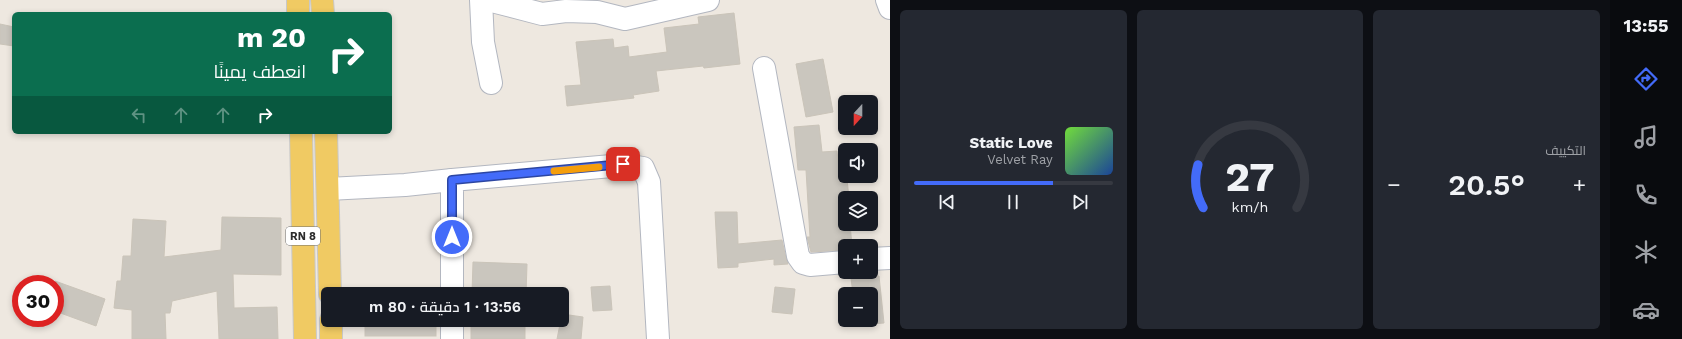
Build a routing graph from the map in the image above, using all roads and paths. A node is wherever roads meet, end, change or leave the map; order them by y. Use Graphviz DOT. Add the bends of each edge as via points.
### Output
graph roads {
  1 [pos="298,0"];
  2 [pos="322,0"];
  3 [pos="481,0"];
  4 [pos="488,0"];
  5 [pos="708,0"];
  6 [pos="886,0"];
  7 [pos="890,8"];
  8 [pos="298,12"];
  9 [pos="323,12"];
  10 [pos="764,68"];
  11 [pos="491,83"];
  12 [pos="301,134"];
  13 [pos="326,134"];
  14 [pos="452,180"];
  15 [pos="328,189"];
  16 [pos="890,258"];
  17 [pos="878,259"];
  18 [pos="838,263"];
  19 [pos="330,287"];
  20 [pos="452,287"];
  21 [pos="331,327"];
  22 [pos="452,327"];
  23 [pos="305,339"];
  24 [pos="331,339"];
  25 [pos="452,339"];
  26 [pos="658,339"];
  1 -- 8 [label="main road"];
  2 -- 9 [label="main road"];
  3 -- 11 [label="street" via="483,42"];
  4 -- 5 [label="street" via="542,14 566,11 597,12 624,20"];
  6 -- 7 [label="street"];
  10 -- 18 [label="street" via="798,256 803,263 810,265"];
  12 -- 23 [label="main road, RN 8"];
  13 -- 15 [label="main road, RN 8"];
  14 -- 15 [label="street"];
  14 -- 20 [label="street"];
  14 -- 26 [label="street" via="623,164 643,168 649,182"];
  15 -- 19 [label="main road, RN 8"];
  16 -- 17 [label="street"];
  21 -- 24 [label="main road"];
  22 -- 25 [label="street"];
}
